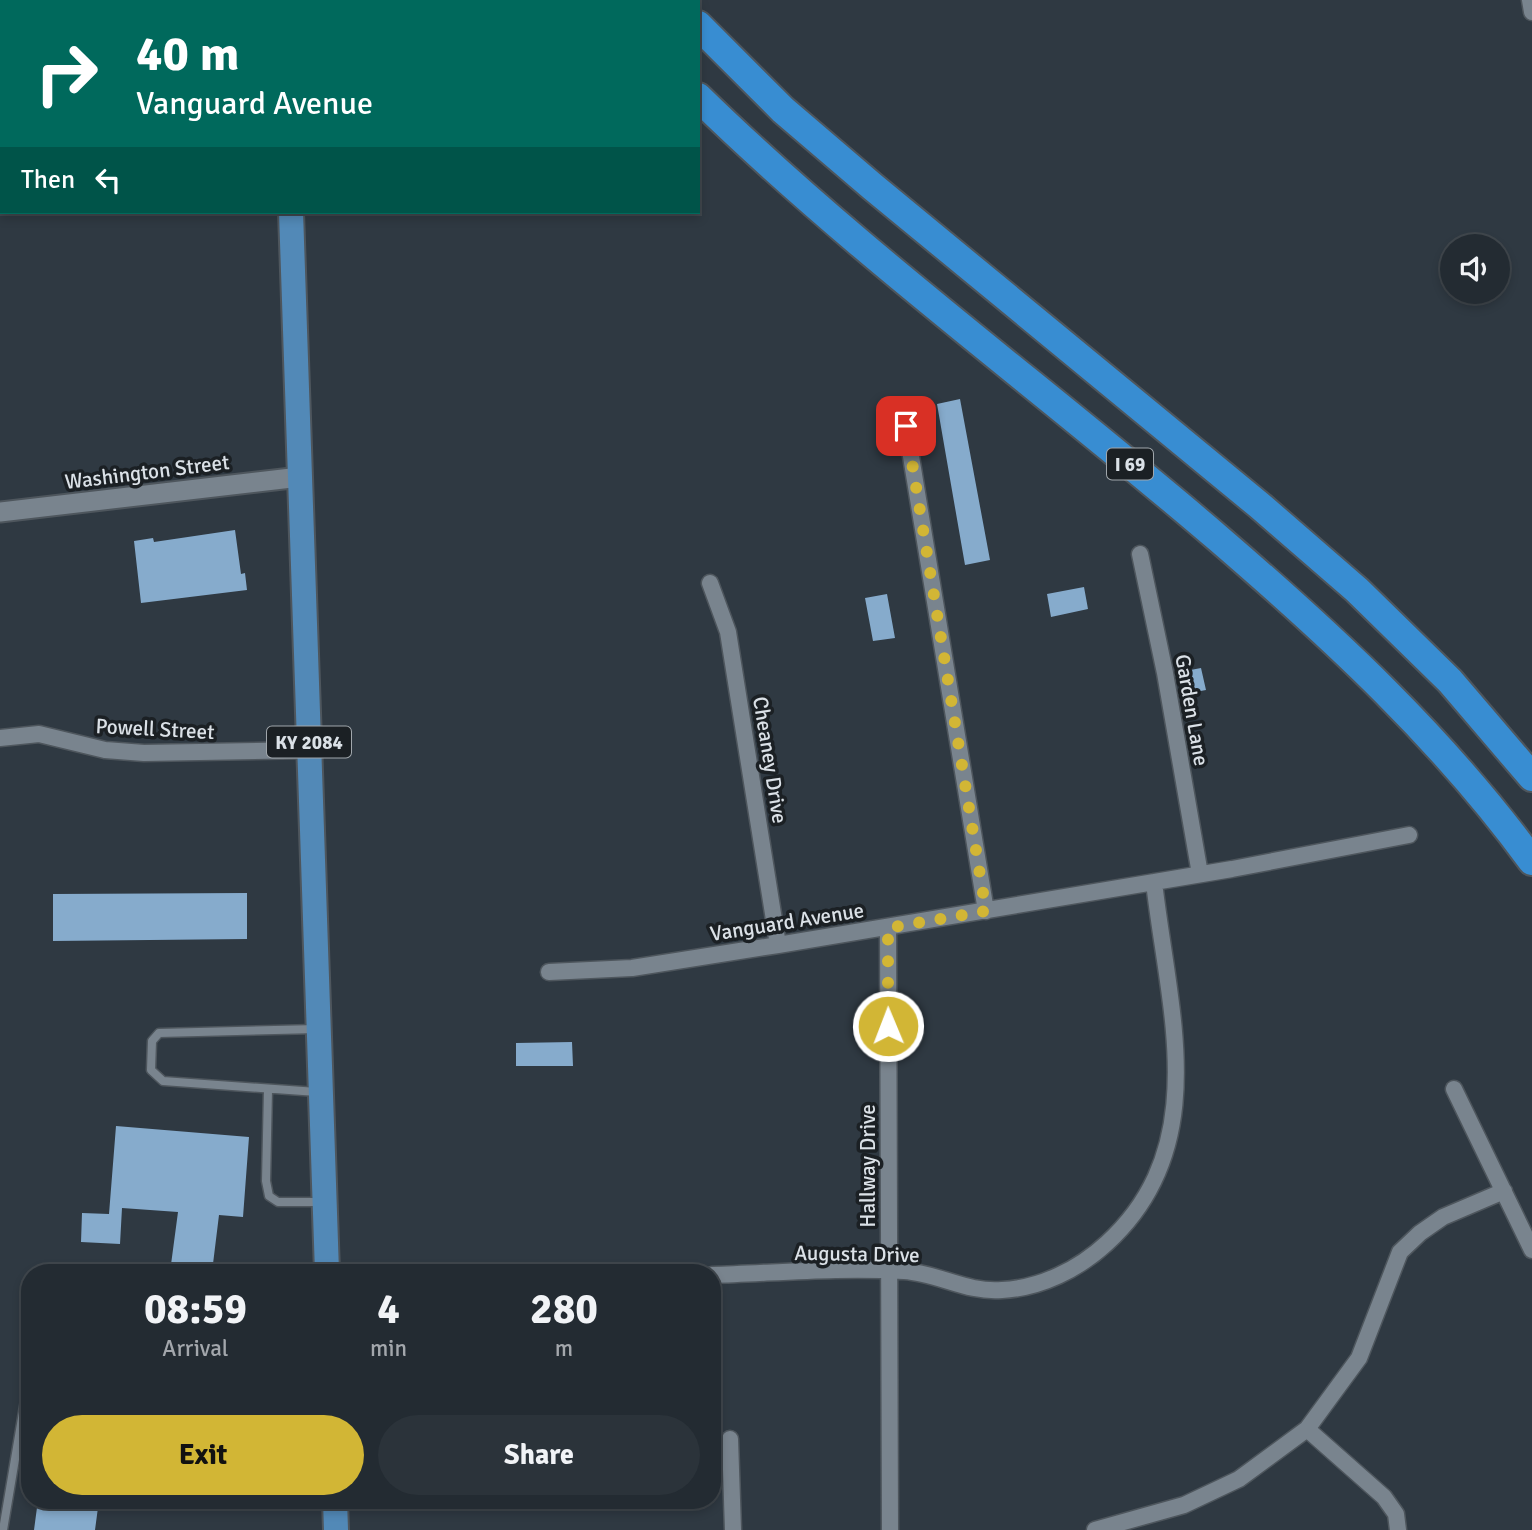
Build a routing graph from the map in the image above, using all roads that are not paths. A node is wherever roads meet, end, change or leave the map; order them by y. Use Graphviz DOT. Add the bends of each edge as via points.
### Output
graph roads {
  1 [pos="1530,0"];
  2 [pos="1532,12"];
  3 [pos="700,27"];
  4 [pos="700,99"];
  5 [pos="292,214"];
  6 [pos="906,426"];
  7 [pos="300,477"];
  8 [pos="0,512"];
  9 [pos="1140,554"];
  10 [pos="710,583"];
  11 [pos="1,739"];
  12 [pos="309,750"];
  13 [pos="1532,776"];
  14 [pos="1409,835"];
  15 [pos="1532,861"];
  16 [pos="1200,874"];
  17 [pos="1154,882"];
  18 [pos="986,911"];
  19 [pos="888,928"];
  20 [pos="778,946"];
  21 [pos="549,972"];
  22 [pos="320,1029"];
  23 [pos="1454,1089"];
  24 [pos="268,1090"];
  25 [pos="320,1092"];
  26 [pos="1504,1191"];
  27 [pos="324,1202"];
  28 [pos="1532,1250"];
  29 [pos="327,1264"];
  30 [pos="890,1271"];
  31 [pos="721,1275"];
  32 [pos="21,1424"];
  33 [pos="1307,1429"];
  34 [pos="730,1439"];
  35 [pos="335,1509"];
  36 [pos="3,1530"];
  37 [pos="335,1530"];
  38 [pos="733,1530"];
  39 [pos="890,1530"];
  40 [pos="1095,1530"];
  41 [pos="1398,1530"];
  1 -- 2 [label="street"];
  3 -- 13 [label="highway, I 69" via="783,110 1357,590 1450,681"];
  4 -- 15 [label="highway, I 69" via="917,291 1170,497 1332,637 1440,746"];
  5 -- 7 [label="main road, KY 2084"];
  6 -- 18 [label="street"];
  7 -- 8 [label="street, Washington Street"];
  7 -- 12 [label="main road, KY 2084"];
  9 -- 16 [label="street, Garden Lane"];
  10 -- 20 [label="street, Cheaney Drive" via="729,632"];
  11 -- 12 [label="street, Powell Street" via="39,734 105,750 144,753"];
  12 -- 22 [label="main road, KY 2084"];
  14 -- 16 [label="street"];
  16 -- 17 [label="street, Vanguard Avenue"];
  17 -- 18 [label="street, Vanguard Avenue"];
  17 -- 30 [label="street, Augusta Drive" via="1173,1017 1175,1086 1166,1154 1144,1201 1097,1252 1036,1284 981,1290 920,1273"];
  18 -- 19 [label="street, Vanguard Avenue"];
  19 -- 20 [label="street, Vanguard Avenue"];
  19 -- 30 [label="street, Hallway Drive"];
  20 -- 21 [label="street, Vanguard Avenue" via="632,968"];
  22 -- 24 [label="lane" via="159,1033 152,1041 151,1070 163,1081"];
  22 -- 25 [label="main road, KY 2084"];
  23 -- 26 [label="street"];
  24 -- 25 [label="lane"];
  24 -- 27 [label="lane" via="265,1181 269,1196 278,1202"];
  25 -- 27 [label="main road, KY 2084"];
  26 -- 28 [label="street"];
  26 -- 33 [label="street" via="1443,1217 1400,1251 1359,1358"];
  27 -- 29 [label="main road, KY 2084"];
  30 -- 31 [label="street, Augusta Drive"];
  30 -- 39 [label="street, Hallway Drive"];
  32 -- 36 [label="lane"];
  33 -- 40 [label="street" via="1239,1479 1184,1505"];
  33 -- 41 [label="street" via="1384,1497 1396,1514"];
  34 -- 38 [label="street"];
  35 -- 37 [label="main road"];
}
